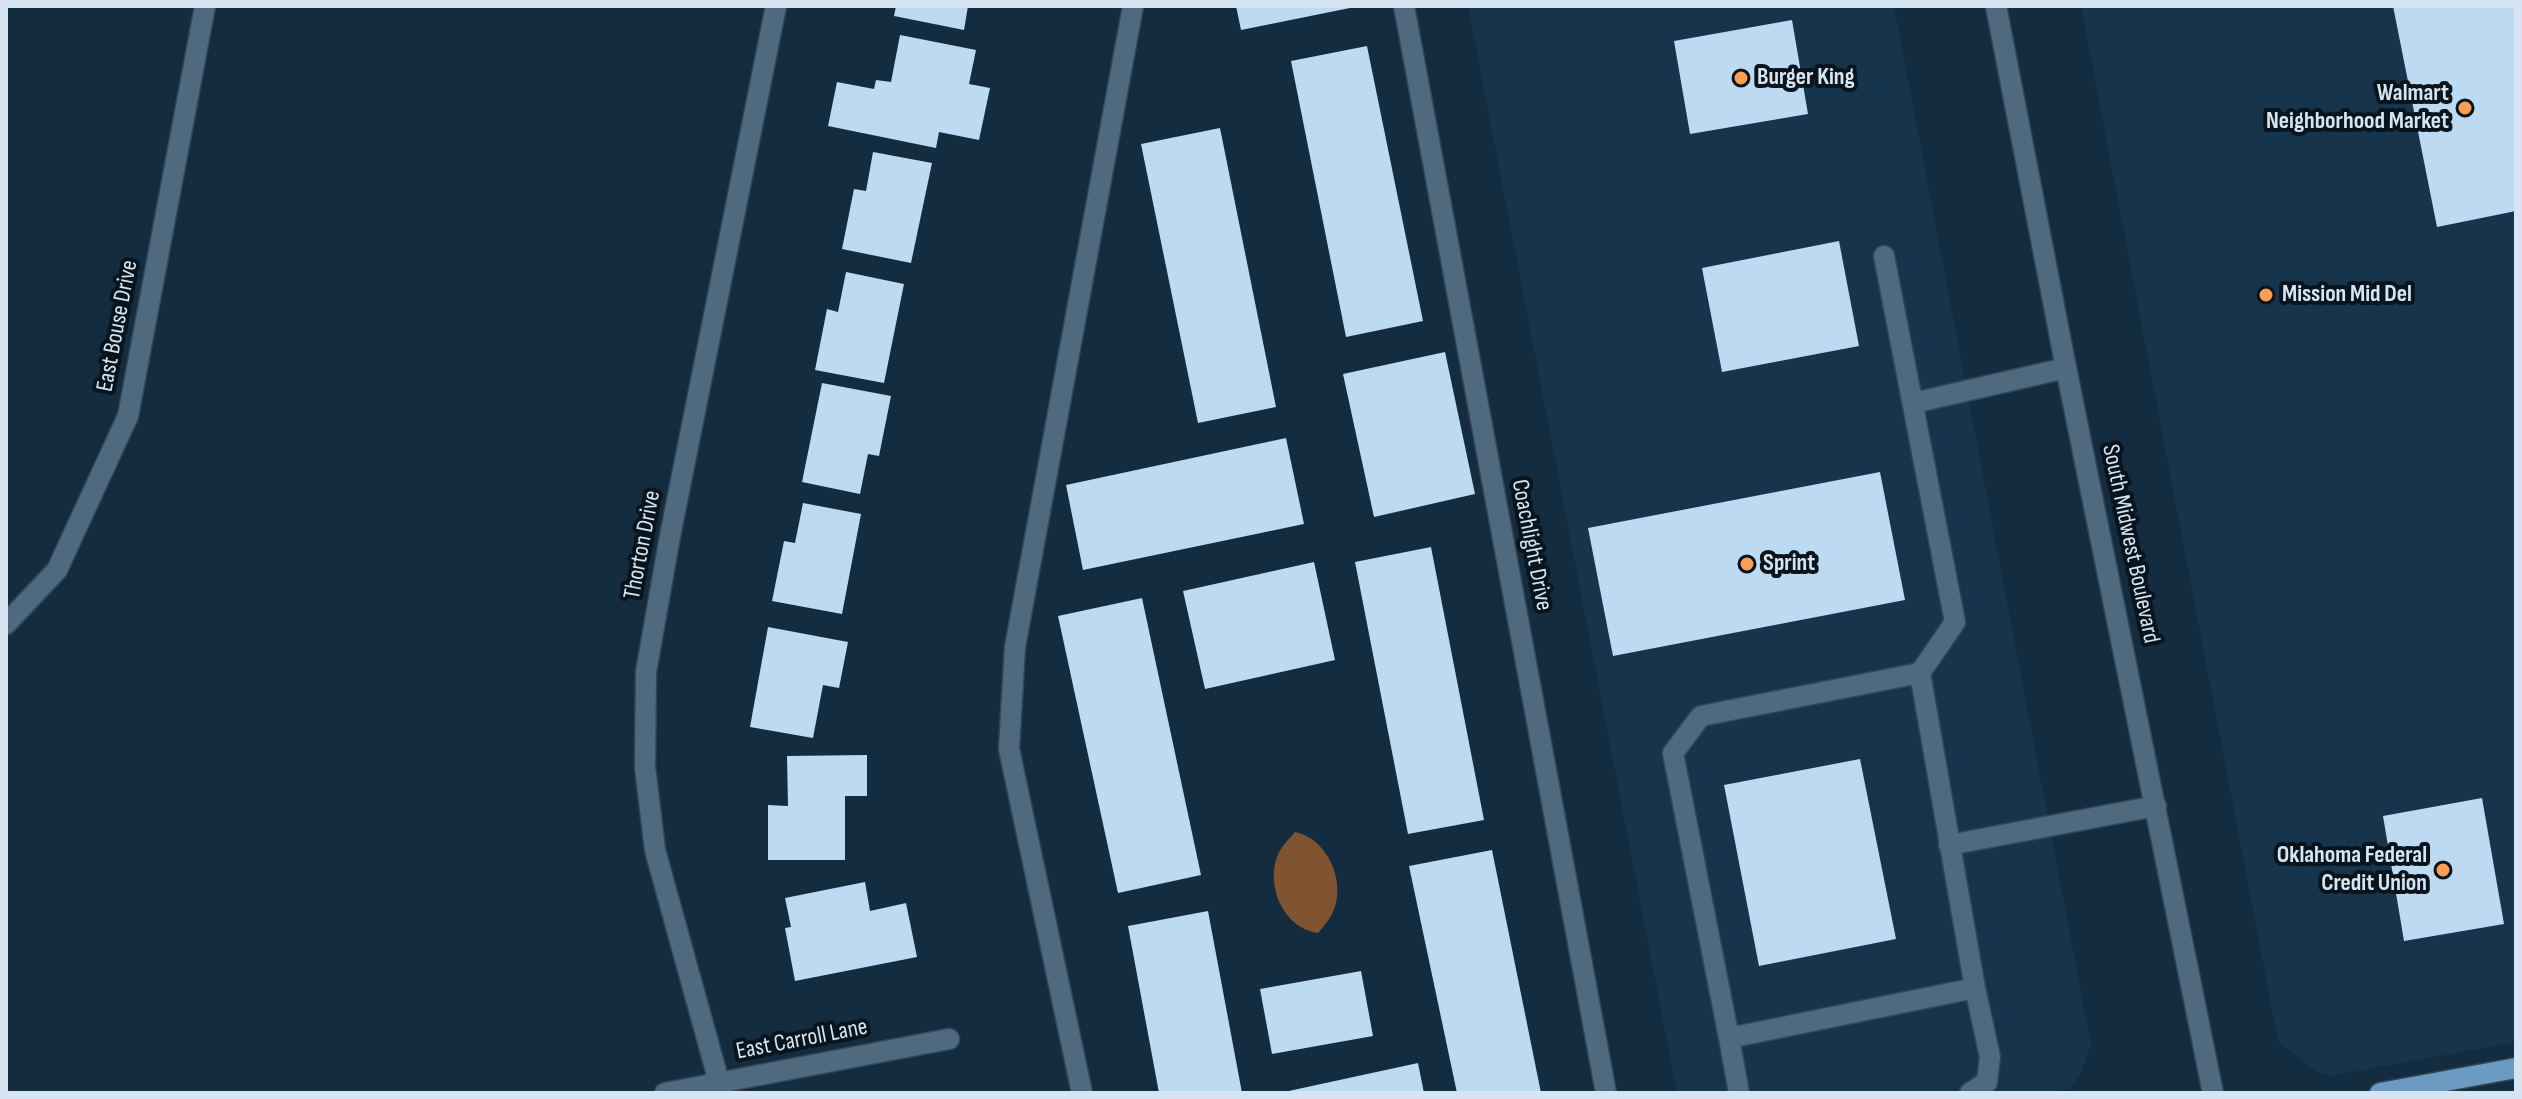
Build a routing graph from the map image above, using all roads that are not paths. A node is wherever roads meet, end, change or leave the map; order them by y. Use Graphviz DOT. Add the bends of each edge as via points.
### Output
graph roads {
  1 [pos="205,6"];
  2 [pos="776,6"];
  3 [pos="1133,6"];
  4 [pos="1404,6"];
  5 [pos="1996,6"];
  6 [pos="1884,256"];
  7 [pos="2066,368"];
  8 [pos="1913,403"];
  9 [pos="6,624"];
  10 [pos="1920,673"];
  11 [pos="2156,806"];
  12 [pos="1949,845"];
  13 [pos="1975,988"];
  14 [pos="1729,1038"];
  15 [pos="949,1039"];
  16 [pos="2516,1068"];
  17 [pos="721,1088"];
  18 [pos="665,1093"];
  19 [pos="1082,1093"];
  20 [pos="1606,1093"];
  21 [pos="1739,1093"];
  22 [pos="1970,1093"];
  23 [pos="2213,1093"];
  24 [pos="2380,1093"];
  1 -- 9 [label="street, East Bouse Drive" via="128,416 57,570"];
  2 -- 17 [label="street, Thorton Drive" via="646,672 645,767 655,850"];
  3 -- 19 [label="street" via="1015,647 1009,749"];
  4 -- 20 [label="street, Coachlight Drive"];
  5 -- 7 [label="street, South Midwest Boulevard"];
  6 -- 8 [label="street"];
  7 -- 8 [label="street"];
  7 -- 11 [label="street, South Midwest Boulevard"];
  8 -- 10 [label="street" via="1955,622"];
  10 -- 12 [label="street"];
  10 -- 14 [label="street" via="1701,716 1673,753"];
  11 -- 12 [label="street"];
  11 -- 23 [label="street, South Midwest Boulevard"];
  12 -- 13 [label="street"];
  13 -- 14 [label="street"];
  13 -- 22 [label="street" via="1990,1057 1987,1082"];
  14 -- 21 [label="street"];
  15 -- 17 [label="street, East Carroll Lane"];
  16 -- 24 [label="main road"];
  17 -- 18 [label="street, East Carroll Lane"];
}
